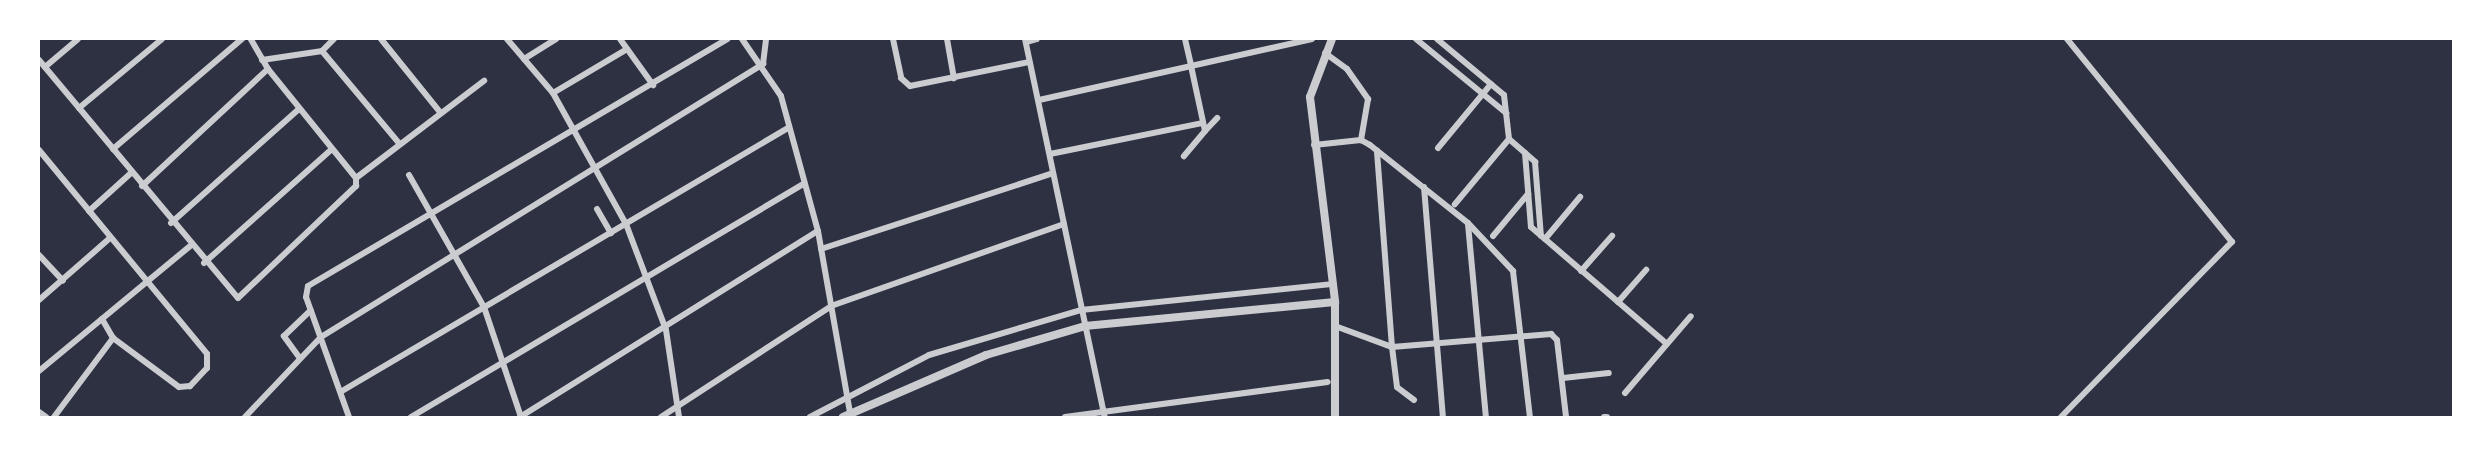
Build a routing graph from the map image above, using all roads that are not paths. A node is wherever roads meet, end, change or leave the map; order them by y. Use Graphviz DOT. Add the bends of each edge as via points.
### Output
graph roads {
  1 [pos="78,39"];
  2 [pos="162,39"];
  3 [pos="242,39"];
  4 [pos="251,39"];
  5 [pos="334,39"];
  6 [pos="381,39"];
  7 [pos="507,39"];
  8 [pos="556,39"];
  9 [pos="620,39"];
  10 [pos="728,39"];
  11 [pos="741,39"];
  12 [pos="766,39"];
  13 [pos="893,39"];
  14 [pos="947,39"];
  15 [pos="1037,39"];
  16 [pos="1185,39"];
  17 [pos="1312,39"];
  18 [pos="1332,39"];
  19 [pos="1416,39"];
  20 [pos="1437,39"];
  21 [pos="2067,39"];
  22 [pos="1025,40"];
  23 [pos="627,49"];
  24 [pos="322,51"];
  25 [pos="1325,53"];
  26 [pos="524,59"];
  27 [pos="39,60"];
  28 [pos="262,60"];
  29 [pos="1029,62"];
  30 [pos="763,64"];
  31 [pos="1191,66"];
  32 [pos="45,67"];
  33 [pos="268,69"];
  34 [pos="954,78"];
  35 [pos="484,81"];
  36 [pos="653,84"];
  37 [pos="1491,84"];
  38 [pos="553,93"];
  39 [pos="1483,94"];
  40 [pos="1039,100"];
  41 [pos="79,108"];
  42 [pos="299,109"];
  43 [pos="440,112"];
  44 [pos="1506,113"];
  45 [pos="1217,118"];
  46 [pos="1202,123"];
  47 [pos="788,128"];
  48 [pos="577,130"];
  49 [pos="1204,131"];
  50 [pos="1509,139"];
  51 [pos="1361,140"];
  52 [pos="399,143"];
  53 [pos="1314,145"];
  54 [pos="1438,148"];
  55 [pos="112,149"];
  56 [pos="332,149"];
  57 [pos="39,150"];
  58 [pos="1377,151"];
  59 [pos="1525,153"];
  60 [pos="1050,154"];
  61 [pos="1184,156"];
  62 [pos="599,169"];
  63 [pos="131,173"];
  64 [pos="1053,173"];
  65 [pos="409,175"];
  66 [pos="356,178"];
  67 [pos="804,184"];
  68 [pos="142,186"];
  69 [pos="1425,187"];
  70 [pos="1528,194"];
  71 [pos="1580,197"];
  72 [pos="1455,204"];
  73 [pos="597,209"];
  74 [pos="88,212"];
  75 [pos="432,212"];
  76 [pos="171,223"];
  77 [pos="1468,223"];
  78 [pos="626,224"];
  79 [pos="1064,224"];
  80 [pos="818,231"];
  81 [pos="611,233"];
  82 [pos="1493,236"];
  83 [pos="1612,236"];
  84 [pos="1543,237"];
  85 [pos="109,239"];
  86 [pos="190,246"];
  87 [pos="821,249"];
  88 [pos="39,255"];
  89 [pos="455,255"];
  90 [pos="204,263"];
  91 [pos="1646,270"];
  92 [pos="1581,271"];
  93 [pos="650,279"];
  94 [pos="63,281"];
  95 [pos="145,284"];
  96 [pos="1334,284"];
  97 [pos="39,300"];
  98 [pos="1335,302"];
  99 [pos="1618,302"];
  100 [pos="831,306"];
  101 [pos="484,307"];
  102 [pos="311,310"];
  103 [pos="1081,310"];
  104 [pos="1691,316"];
  105 [pos="102,319"];
  106 [pos="1085,326"];
  107 [pos="1335,326"];
  108 [pos="666,330"];
  109 [pos="321,337"];
  110 [pos="113,338"];
  111 [pos="1523,338"];
  112 [pos="1478,340"];
  113 [pos="1667,344"];
  114 [pos="1436,345"];
  115 [pos="1392,347"];
  116 [pos="298,357"];
  117 [pos="505,364"];
  118 [pos="39,371"];
  119 [pos="1609,373"];
  120 [pos="1563,378"];
  121 [pos="1328,382"];
  122 [pos="342,391"];
  123 [pos="1625,393"];
  124 [pos="846,395"];
  125 [pos="1414,400"];
  126 [pos="679,404"];
  127 [pos="1104,408"];
  128 [pos="39,412"];
  129 [pos="846,415"];
  130 [pos="46,417"];
  131 [pos="54,417"];
  132 [pos="245,417"];
  133 [pos="349,417"];
  134 [pos="411,417"];
  135 [pos="520,417"];
  136 [pos="661,417"];
  137 [pos="679,417"];
  138 [pos="810,417"];
  139 [pos="1065,417"];
  140 [pos="1105,417"];
  141 [pos="1335,417"];
  142 [pos="1443,417"];
  143 [pos="1486,417"];
  144 [pos="1530,417"];
  145 [pos="1566,417"];
  146 [pos="2061,417"];
  1 -- 32 [label="street"];
  2 -- 41 [label="street"];
  3 -- 55 [label="street"];
  4 -- 28 [label="street"];
  5 -- 24 [label="street"];
  6 -- 43 [label="street"];
  7 -- 26 [label="street"];
  8 -- 26 [label="street"];
  9 -- 23 [label="street"];
  10 -- 36 [label="street"];
  11 -- 30 [label="street"];
  12 -- 30 [label="street"];
  13 -- 34 [label="street" via="907,85"];
  14 -- 34 [label="street"];
  15 -- 22 [label="street"];
  16 -- 31 [label="street"];
  17 -- 31 [label="street"];
  18 -- 25 [label="street"];
  19 -- 39 [label="street"];
  20 -- 37 [label="street"];
  21 -- 146 [label="street" via="2232,242"];
  22 -- 29 [label="street"];
  23 -- 36 [label="street"];
  23 -- 38 [label="street"];
  24 -- 28 [label="street"];
  24 -- 52 [label="street"];
  25 -- 51 [label="street" via="1347,69 1368,99"];
  25 -- 53 [label="street" via="1310,97"];
  26 -- 38 [label="street"];
  27 -- 32 [label="street"];
  28 -- 33 [label="street"];
  29 -- 34 [label="street"];
  29 -- 40 [label="street"];
  30 -- 47 [label="street" via="781,96"];
  30 -- 62 [label="street"];
  31 -- 40 [label="street"];
  31 -- 46 [label="street"];
  32 -- 41 [label="street"];
  33 -- 42 [label="street"];
  33 -- 68 [label="street"];
  35 -- 43 [label="street"];
  36 -- 48 [label="street"];
  37 -- 39 [label="street"];
  37 -- 44 [label="street" via="1504,95"];
  38 -- 48 [label="street"];
  39 -- 44 [label="street"];
  39 -- 54 [label="street"];
  40 -- 60 [label="street"];
  41 -- 55 [label="street"];
  42 -- 56 [label="street"];
  42 -- 76 [label="street"];
  43 -- 52 [label="street"];
  44 -- 50 [label="street"];
  45 -- 49 [label="street"];
  46 -- 49 [label="street"];
  46 -- 60 [label="street"];
  47 -- 67 [label="street"];
  47 -- 78 [label="street"];
  48 -- 62 [label="street"];
  48 -- 75 [label="street"];
  49 -- 61 [label="street"];
  50 -- 59 [label="street"];
  50 -- 72 [label="street"];
  51 -- 53 [label="street"];
  51 -- 58 [label="street"];
  52 -- 66 [label="street"];
  53 -- 96 [label="street"];
  55 -- 63 [label="street"];
  56 -- 66 [label="street"];
  56 -- 90 [label="street"];
  57 -- 74 [label="street"];
  58 -- 69 [label="street"];
  58 -- 115 [label="street"];
  59 -- 70 [label="street"];
  59 -- 84 [label="street" via="1536,162"];
  60 -- 64 [label="street"];
  62 -- 78 [label="street"];
  62 -- 89 [label="street"];
  63 -- 68 [label="street"];
  63 -- 74 [label="street"];
  64 -- 79 [label="street"];
  64 -- 87 [label="street"];
  65 -- 75 [label="street"];
  66 -- 90 [label="street" via="353,194 244,296 235,297"];
  67 -- 80 [label="street"];
  67 -- 93 [label="street"];
  68 -- 76 [label="street"];
  69 -- 77 [label="street"];
  69 -- 114 [label="street"];
  70 -- 82 [label="street"];
  70 -- 84 [label="street" via="1531,227"];
  71 -- 84 [label="street"];
  73 -- 81 [label="street"];
  74 -- 85 [label="street"];
  75 -- 89 [label="street"];
  75 -- 102 [label="street" via="308,286 305,292"];
  76 -- 86 [label="street"];
  77 -- 111 [label="street" via="1515,274"];
  77 -- 112 [label="street"];
  78 -- 81 [label="street"];
  78 -- 93 [label="street"];
  79 -- 100 [label="street"];
  79 -- 103 [label="street"];
  80 -- 87 [label="street"];
  80 -- 108 [label="street"];
  81 -- 101 [label="street"];
  83 -- 92 [label="street"];
  84 -- 92 [label="street"];
  85 -- 94 [label="street"];
  85 -- 95 [label="street"];
  86 -- 90 [label="street"];
  86 -- 95 [label="street"];
  87 -- 100 [label="street"];
  88 -- 94 [label="street"];
  89 -- 101 [label="street"];
  89 -- 109 [label="street"];
  91 -- 99 [label="street"];
  92 -- 99 [label="street"];
  93 -- 108 [label="street"];
  93 -- 117 [label="street"];
  94 -- 97 [label="street"];
  95 -- 105 [label="street"];
  95 -- 110 [label="street" via="207,354 207,368 190,386 179,387"];
  96 -- 98 [label="street"];
  96 -- 103 [label="street"];
  98 -- 106 [label="street"];
  98 -- 107 [label="street"];
  99 -- 113 [label="street"];
  100 -- 124 [label="street"];
  100 -- 126 [label="street"];
  101 -- 117 [label="street"];
  101 -- 122 [label="street"];
  102 -- 109 [label="street"];
  102 -- 116 [label="street" via="284,336"];
  103 -- 106 [label="street"];
  103 -- 124 [label="street" via="973,338"];
  104 -- 113 [label="street"];
  105 -- 110 [label="street"];
  105 -- 118 [label="street"];
  106 -- 127 [label="street"];
  106 -- 129 [label="street" via="986,355"];
  107 -- 115 [label="street"];
  107 -- 141 [label="street"];
  108 -- 126 [label="street"];
  108 -- 135 [label="street"];
  109 -- 116 [label="street"];
  109 -- 122 [label="street"];
  110 -- 131 [label="street"];
  111 -- 112 [label="street"];
  111 -- 120 [label="street" via="1555,336"];
  111 -- 144 [label="street"];
  112 -- 114 [label="street"];
  112 -- 143 [label="street"];
  113 -- 123 [label="street"];
  114 -- 115 [label="street"];
  114 -- 142 [label="street"];
  115 -- 125 [label="street" via="1397,387"];
  116 -- 132 [label="street"];
  117 -- 134 [label="street"];
  117 -- 135 [label="street"];
  119 -- 120 [label="street"];
  120 -- 145 [label="street"];
  121 -- 127 [label="street"];
  122 -- 133 [label="street"];
  124 -- 129 [label="street"];
  124 -- 138 [label="street"];
  126 -- 136 [label="street"];
  126 -- 137 [label="street"];
  127 -- 139 [label="street"];
  127 -- 140 [label="street"];
  128 -- 130 [label="street"];
}
